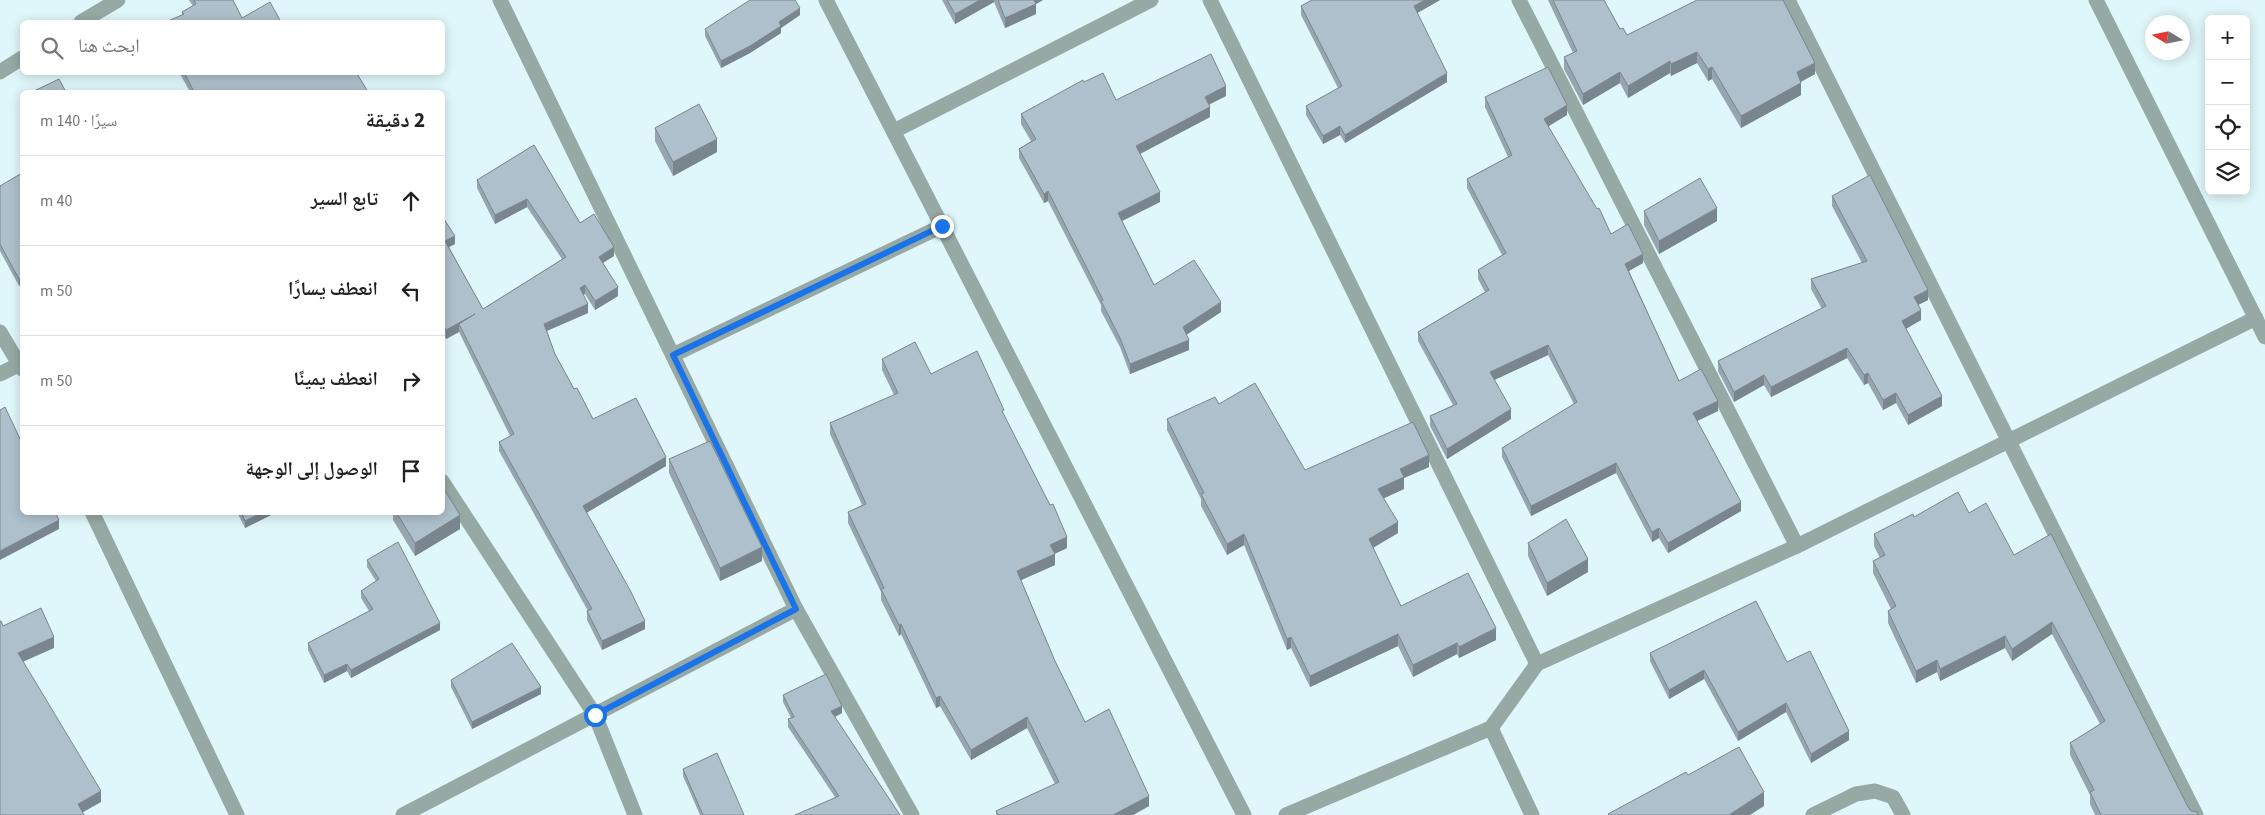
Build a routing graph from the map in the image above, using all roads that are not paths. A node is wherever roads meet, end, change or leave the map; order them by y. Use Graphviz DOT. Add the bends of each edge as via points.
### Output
graph roads {
  1 [pos="118,0"];
  2 [pos="500,0"];
  3 [pos="826,0"];
  4 [pos="1151,0"];
  5 [pos="1210,0"];
  6 [pos="1519,0"];
  7 [pos="1788,0"];
  8 [pos="2096,0"];
  9 [pos="84,20"];
  10 [pos="20,59"];
  11 [pos="0,72"];
  12 [pos="894,131"];
  13 [pos="942,226"];
  14 [pos="2256,318"];
  15 [pos="0,332"];
  16 [pos="2265,337"];
  17 [pos="673,355"];
  18 [pos="20,363"];
  19 [pos="20,367"];
  20 [pos="0,374"];
  21 [pos="2009,439"];
  22 [pos="445,487"];
  23 [pos="93,515"];
  24 [pos="1797,546"];
  25 [pos="796,609"];
  26 [pos="1538,664"];
  27 [pos="595,715"];
  28 [pos="1491,728"];
  29 [pos="237,815"];
  30 [pos="403,815"];
  31 [pos="635,815"];
  32 [pos="912,815"];
  33 [pos="1244,815"];
  34 [pos="1286,815"];
  35 [pos="1532,815"];
  36 [pos="1813,815"];
  37 [pos="1903,815"];
  38 [pos="2196,815"];
  1 -- 9 [label="street"];
  2 -- 17 [label="street"];
  3 -- 12 [label="street"];
  4 -- 12 [label="street"];
  5 -- 26 [label="street"];
  6 -- 24 [label="street"];
  7 -- 21 [label="street"];
  8 -- 14 [label="street"];
  10 -- 11 [label="street"];
  12 -- 13 [label="street"];
  13 -- 17 [label="street"];
  13 -- 33 [label="street"];
  14 -- 16 [label="street"];
  14 -- 21 [label="street"];
  15 -- 18 [label="street"];
  17 -- 25 [label="street"];
  19 -- 20 [label="street"];
  21 -- 24 [label="street"];
  21 -- 38 [label="street"];
  22 -- 27 [label="street"];
  23 -- 29 [label="street"];
  24 -- 26 [label="street"];
  25 -- 27 [label="street"];
  25 -- 32 [label="street"];
  26 -- 28 [label="street"];
  27 -- 30 [label="street"];
  27 -- 31 [label="street"];
  28 -- 34 [label="street"];
  28 -- 35 [label="street"];
  36 -- 37 [label="street" via="1856,794 1875,791 1893,797"];
}
